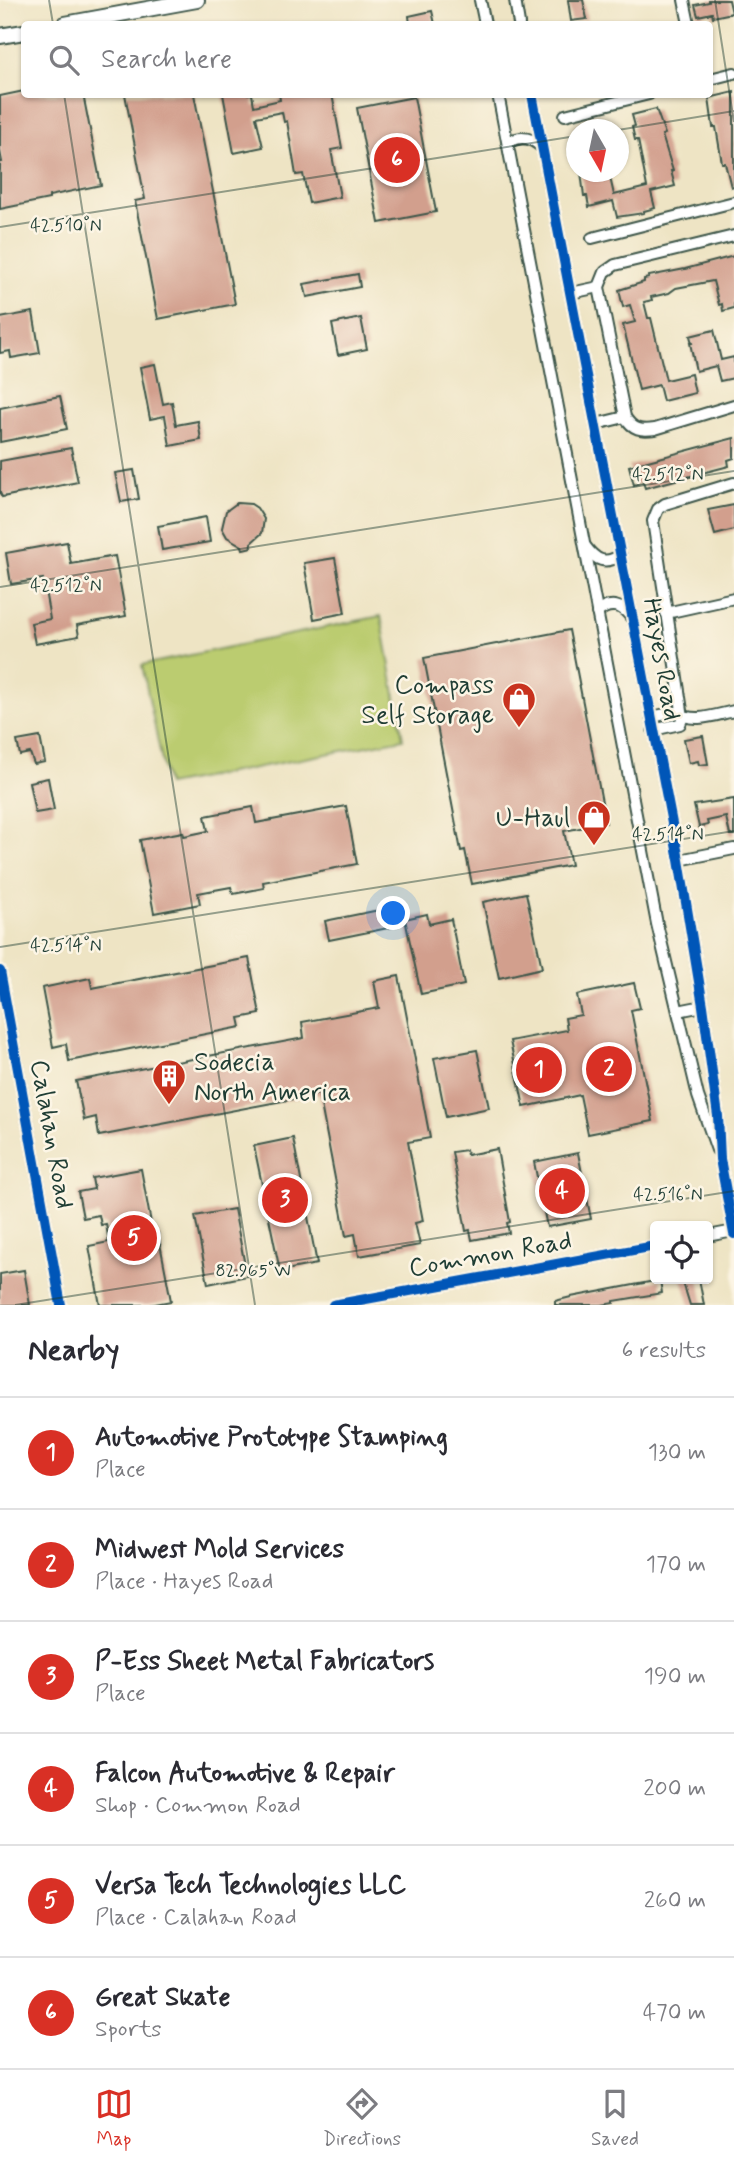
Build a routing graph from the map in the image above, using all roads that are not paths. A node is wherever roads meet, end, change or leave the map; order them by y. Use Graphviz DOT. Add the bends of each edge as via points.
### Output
graph roads {
  1 [pos="197,0"];
  2 [pos="480,0"];
  3 [pos="515,0"];
  4 [pos="684,0"];
  5 [pos="82,21"];
  6 [pos="484,21"];
  7 [pos="518,21"];
  8 [pos="688,21"];
  9 [pos="21,32"];
  10 [pos="0,36"];
  11 [pos="734,73"];
  12 [pos="713,78"];
  13 [pos="499,98"];
  14 [pos="534,98"];
  15 [pos="633,98"];
  16 [pos="565,115"];
  17 [pos="508,143"];
  18 [pos="543,149"];
  19 [pos="734,202"];
  20 [pos="734,236"];
  21 [pos="592,238"];
  22 [pos="600,287"];
  23 [pos="571,293"];
  24 [pos="734,405"];
  25 [pos="625,417"];
  26 [pos="596,424"];
  27 [pos="734,483"];
  28 [pos="583,544"];
  29 [pos="621,555"];
  30 [pos="734,598"];
  31 [pos="597,613"];
  32 [pos="666,613"];
  33 [pos="634,621"];
  34 [pos="734,711"];
  35 [pos="651,717"];
  36 [pos="683,717"];
  37 [pos="653,730"];
  38 [pos="734,849"];
  39 [pos="679,860"];
  40 [pos="0,971"];
  41 [pos="704,1006"];
  42 [pos="678,1011"];
  43 [pos="720,1159"];
  44 [pos="734,1232"];
  45 [pos="713,1235"];
  46 [pos="650,1247"];
  47 [pos="61,1305"];
  48 [pos="333,1305"];
  1 -- 5 [label="main road"];
  2 -- 6 [label="street"];
  3 -- 7 [label="street"];
  4 -- 8 [label="street"];
  9 -- 10 [label="main road"];
  11 -- 12 [label="street"];
  13 -- 17 [label="street, Hayes Road"];
  14 -- 18 [label="street, Hayes Road"];
  15 -- 16 [label="street"];
  17 -- 18 [label="street" via="525,138"];
  17 -- 28 [label="street, Hayes Road"];
  18 -- 23 [label="street, Hayes Road"];
  19 -- 21 [label="street"];
  20 -- 22 [label="street" via="615,265"];
  22 -- 23 [label="street"];
  22 -- 25 [label="street"];
  23 -- 26 [label="street, Hayes Road"];
  24 -- 25 [label="street" via="642,431"];
  25 -- 26 [label="street"];
  26 -- 29 [label="street, Hayes Road"];
  27 -- 32 [label="street" via="665,504 654,513"];
  28 -- 29 [label="street" via="602,561"];
  28 -- 31 [label="street, Hayes Road"];
  29 -- 33 [label="street, Hayes Road"];
  30 -- 32 [label="street"];
  31 -- 33 [label="street" via="619,606"];
  31 -- 42 [label="street, Hayes Road"];
  32 -- 36 [label="street"];
  33 -- 35 [label="street, Hayes Road"];
  34 -- 36 [label="street"];
  35 -- 36 [label="street" via="676,712"];
  35 -- 37 [label="street, Hayes Road"];
  36 -- 37 [label="street" via="680,724"];
  37 -- 39 [label="street, Hayes Road"];
  38 -- 39 [label="street"];
  39 -- 41 [label="street, Hayes Road"];
  40 -- 47 [label="street, Calahan Road"];
  41 -- 42 [label="street"];
  41 -- 43 [label="street, Hayes Road"];
  42 -- 43 [label="street, Hayes Road" via="698,1096"];
  43 -- 44 [label="street, Hayes Road"];
  44 -- 45 [label="street"];
  46 -- 48 [label="street, Common Road"];
}
